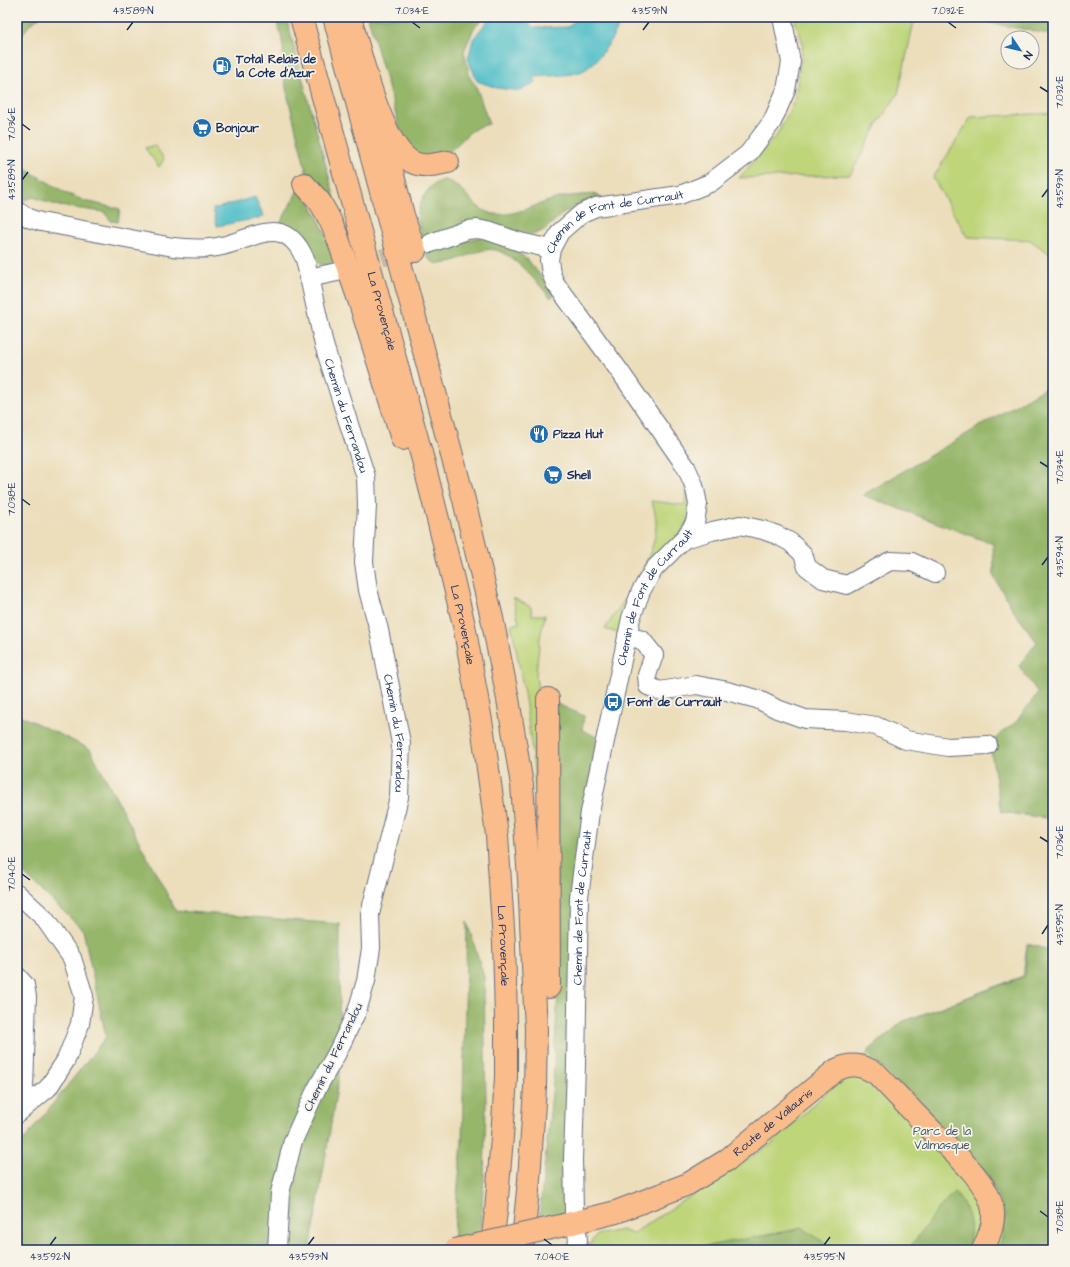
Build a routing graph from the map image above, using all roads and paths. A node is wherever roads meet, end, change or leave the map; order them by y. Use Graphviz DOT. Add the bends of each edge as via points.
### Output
graph roads {
  1 [pos="301,17"];
  2 [pos="334,17"];
  3 [pos="350,17"];
  4 [pos="782,17"];
  5 [pos="378,113"];
  6 [pos="448,162"];
  7 [pos="304,184"];
  8 [pos="17,211"];
  9 [pos="423,247"];
  10 [pos="551,249"];
  11 [pos="337,272"];
  12 [pos="309,278"];
  13 [pos="684,539"];
  14 [pos="448,559"];
  15 [pos="935,573"];
  16 [pos="627,636"];
  17 [pos="548,699"];
  18 [pos="988,745"];
  19 [pos="17,894"];
  20 [pos="17,976"];
  21 [pos="535,1087"];
  22 [pos="18,1114"];
  23 [pos="570,1224"];
  24 [pos="276,1250"];
  25 [pos="455,1250"];
  26 [pos="491,1250"];
  27 [pos="522,1250"];
  28 [pos="576,1250"];
  29 [pos="983,1250"];
  1 -- 14 [label="main road, La Provençale"];
  2 -- 21 [label="main road" via="464,500 492,618 506,692 522,785 529,879 535,996"];
  3 -- 5 [label="main road"];
  4 -- 10 [label="street, Chemin de Font de Currault" via="791,62 786,90 772,122 748,154 710,183 680,195 596,208 582,213 560,232"];
  5 -- 6 [label="main road" via="392,140 406,157 425,165"];
  5 -- 9 [label="main road" via="403,216"];
  7 -- 14 [label="main road" via="320,202 337,236 398,430"];
  8 -- 12 [label="street, Chemin du Ferrandou" via="42,222 193,250 223,246 270,231 281,233 293,241 302,252"];
  9 -- 10 [label="street" via="476,229"];
  10 -- 13 [label="street, Chemin de Font de Currault" via="551,273 555,283 686,467 694,485 698,504 695,523"];
  11 -- 12 [label="street"];
  12 -- 24 [label="street, Chemin du Ferrandou" via="324,345 366,477 364,562 401,743 399,797 370,914 371,948 366,981 357,1011 293,1141 280,1194"];
  13 -- 15 [label="street" via="740,525 763,530 790,542 803,554 807,567 823,579 847,585 890,561 912,562"];
  13 -- 16 [label="street, Chemin de Font de Currault" via="654,569 641,591"];
  14 -- 26 [label="main road, La Provençale" via="464,625 489,771 497,835 503,928 506,1077"];
  16 -- 18 [label="street" via="642,640 654,656 647,675 648,686 660,691 696,685 757,699 805,719 846,721 876,726 906,740 948,747"];
  16 -- 23 [label="street, Chemin de Font de Currault" via="590,812 579,897"];
  17 -- 21 [label="main road" via="549,993 546,1033"];
  19 -- 22 [label="street" via="44,918 72,958 84,996 80,1024 66,1060 48,1088"];
  20 -- 22 [label="street" via="25,985 27,997 24,1088"];
  21 -- 27 [label="main road"];
  23 -- 25 [label="main road, Route de Vallauris, bridge"];
  23 -- 28 [label="street, Chemin de Font de Currault" via="578,1240"];
  23 -- 29 [label="main road, Route de Vallauris" via="616,1212 688,1184 727,1160 836,1070 856,1065 877,1074 984,1187 990,1196 993,1221"];
}
